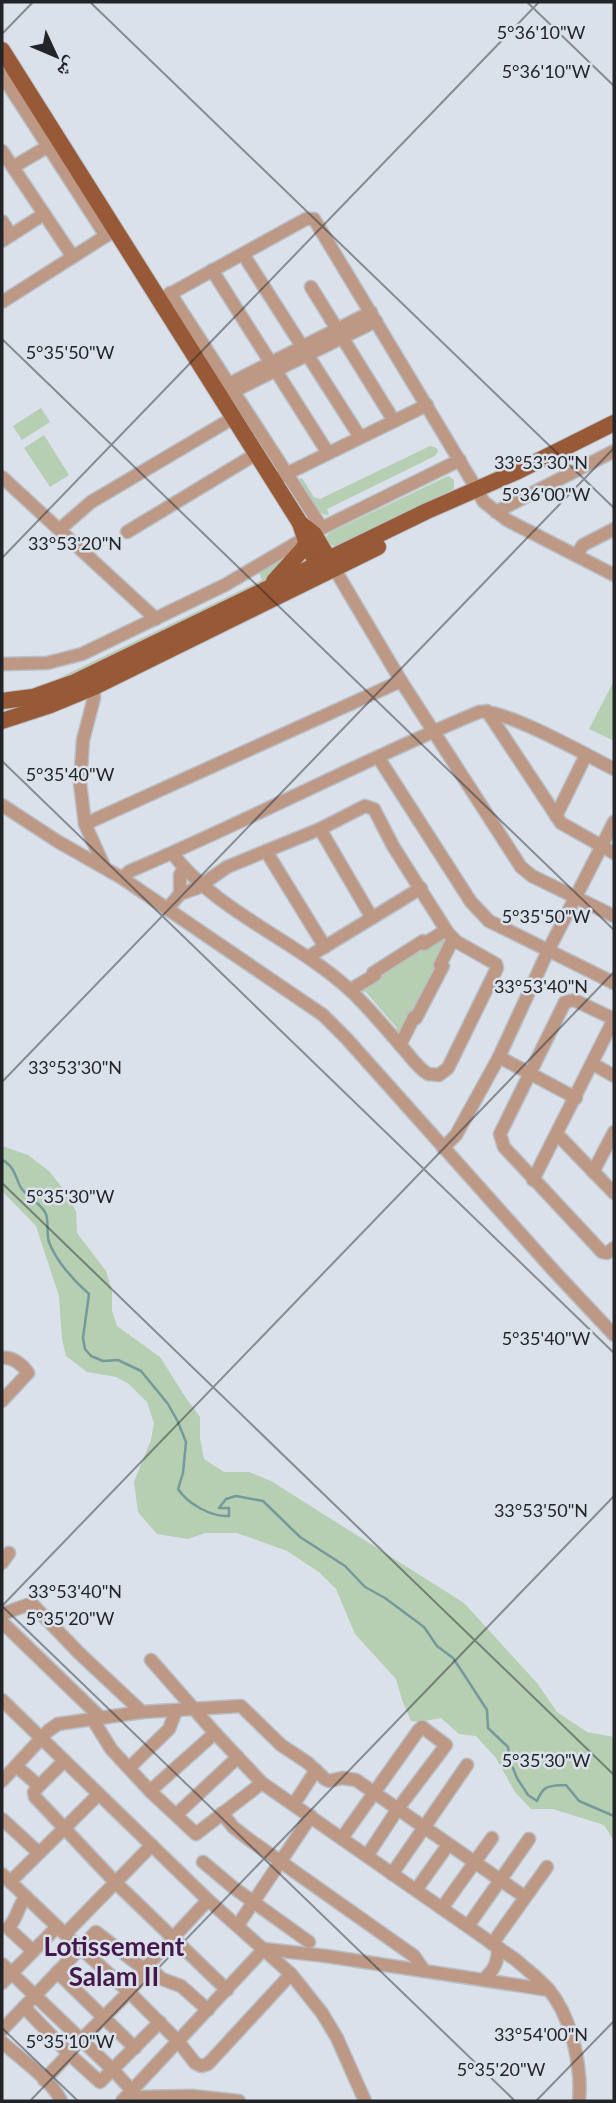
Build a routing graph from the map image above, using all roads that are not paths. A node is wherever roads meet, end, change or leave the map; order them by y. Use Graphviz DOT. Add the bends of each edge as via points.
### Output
graph roads {
  1 [pos="2,50"];
  2 [pos="2,75"];
  3 [pos="47,147"];
  4 [pos="2,151"];
  5 [pos="13,167"];
  6 [pos="44,214"];
  7 [pos="2,221"];
  8 [pos="110,233"];
  9 [pos="6,238"];
  10 [pos="243,254"];
  11 [pos="73,257"];
  12 [pos="212,270"];
  13 [pos="311,287"];
  14 [pos="165,296"];
  15 [pos="2,300"];
  16 [pos="373,317"];
  17 [pos="340,333"];
  18 [pos="305,351"];
  19 [pos="273,367"];
  20 [pos="225,391"];
  21 [pos="427,405"];
  22 [pos="233,418"];
  23 [pos="394,421"];
  24 [pos="614,423"];
  25 [pos="360,438"];
  26 [pos="614,451"];
  27 [pos="256,453"];
  28 [pos="328,453"];
  29 [pos="460,460"];
  30 [pos="2,477"];
  31 [pos="279,477"];
  32 [pos="478,491"];
  33 [pos="496,512"];
  34 [pos="60,529"];
  35 [pos="614,529"];
  36 [pos="127,532"];
  37 [pos="309,533"];
  38 [pos="576,555"];
  39 [pos="326,566"];
  40 [pos="614,575"];
  41 [pos="267,589"];
  42 [pos="156,619"];
  43 [pos="2,664"];
  44 [pos="401,681"];
  45 [pos="94,687"];
  46 [pos="2,701"];
  47 [pos="487,711"];
  48 [pos="2,721"];
  49 [pos="433,732"];
  50 [pos="586,755"];
  51 [pos="379,757"];
  52 [pos="614,769"];
  53 [pos="2,805"];
  54 [pos="556,816"];
  55 [pos="614,822"];
  56 [pos="85,824"];
  57 [pos="320,828"];
  58 [pos="602,846"];
  59 [pos="266,851"];
  60 [pos="173,853"];
  61 [pos="614,853"];
  62 [pos="104,867"];
  63 [pos="184,867"];
  64 [pos="122,878"];
  65 [pos="203,884"];
  66 [pos="421,888"];
  67 [pos="180,894"];
  68 [pos="576,897"];
  69 [pos="167,909"];
  70 [pos="614,916"];
  71 [pos="372,918"];
  72 [pos="449,934"];
  73 [pos="324,947"];
  74 [pos="548,951"];
  75 [pos="308,957"];
  76 [pos="614,983"];
  77 [pos="350,990"];
  78 [pos="614,1019"];
  79 [pos="400,1045"];
  80 [pos="499,1057"];
  81 [pos="593,1064"];
  82 [pos="531,1073"];
  83 [pos="614,1076"];
  84 [pos="576,1098"];
  85 [pos="614,1132"];
  86 [pos="557,1134"];
  87 [pos="443,1148"];
  88 [pos="593,1172"];
  89 [pos="533,1180"];
  90 [pos="614,1193"];
  91 [pos="614,1248"];
  92 [pos="613,1331"];
  93 [pos="2,1358"];
  94 [pos="2,1401"];
  95 [pos="2,1614"];
  96 [pos="2,1622"];
  97 [pos="151,1660"];
  98 [pos="2,1700"];
  99 [pos="193,1708"];
  100 [pos="176,1711"];
  101 [pos="142,1712"];
  102 [pos="96,1718"];
  103 [pos="215,1733"];
  104 [pos="41,1739"];
  105 [pos="238,1757"];
  106 [pos="64,1761"];
  107 [pos="467,1765"];
  108 [pos="16,1766"];
  109 [pos="129,1768"];
  110 [pos="316,1770"];
  111 [pos="2,1781"];
  112 [pos="262,1783"];
  113 [pos="39,1786"];
  114 [pos="150,1791"];
  115 [pos="373,1793"];
  116 [pos="99,1794"];
  117 [pos="294,1804"];
  118 [pos="397,1810"];
  119 [pos="222,1813"];
  120 [pos="176,1815"];
  121 [pos="311,1816"];
  122 [pos="2,1819"];
  123 [pos="65,1828"];
  124 [pos="424,1828"];
  125 [pos="342,1838"];
  126 [pos="492,1839"];
  127 [pos="528,1839"];
  128 [pos="152,1845"];
  129 [pos="448,1845"];
  130 [pos="39,1853"];
  131 [pos="367,1856"];
  132 [pos="281,1861"];
  133 [pos="203,1862"];
  134 [pos="474,1863"];
  135 [pos="547,1867"];
  136 [pos="392,1874"];
  137 [pos="6,1878"];
  138 [pos="499,1881"];
  139 [pos="116,1882"];
  140 [pos="416,1890"];
  141 [pos="26,1896"];
  142 [pos="525,1897"];
  143 [pos="208,1900"];
  144 [pos="254,1903"];
  145 [pos="442,1908"];
  146 [pos="238,1925"];
  147 [pos="468,1926"];
  148 [pos="4,1930"];
  149 [pos="61,1931"];
  150 [pos="173,1937"];
  151 [pos="309,1942"];
  152 [pos="495,1946"];
  153 [pos="80,1948"];
  154 [pos="264,1949"];
  155 [pos="33,1951"];
  156 [pos="145,1968"];
  157 [pos="7,1969"];
  158 [pos="424,1970"];
  159 [pos="57,1972"];
  160 [pos="291,1974"];
  161 [pos="484,1979"];
  162 [pos="2,1983"];
  163 [pos="227,1990"];
  164 [pos="549,1990"];
  165 [pos="129,1992"];
  166 [pos="36,1995"];
  167 [pos="24,2007"];
  168 [pos="208,2010"];
  169 [pos="103,2019"];
  170 [pos="160,2022"];
  171 [pos="2,2030"];
  172 [pos="81,2040"];
  173 [pos="178,2041"];
  174 [pos="2,2042"];
  175 [pos="135,2048"];
  176 [pos="69,2054"];
  177 [pos="113,2070"];
  178 [pos="44,2080"];
  179 [pos="131,2091"];
  180 [pos="61,2101"];
  181 [pos="122,2101"];
  182 [pos="239,2101"];
  183 [pos="365,2101"];
  184 [pos="579,2101"];
  1 -- 8 [label="main road"];
  2 -- 3 [label="street"];
  3 -- 5 [label="street"];
  3 -- 8 [label="street"];
  4 -- 5 [label="street"];
  5 -- 6 [label="street"];
  6 -- 9 [label="street"];
  6 -- 11 [label="street"];
  7 -- 9 [label="street"];
  8 -- 11 [label="street"];
  8 -- 14 [label="main road"];
  10 -- 12 [label="street"];
  10 -- 16 [label="street" via="312,219"];
  10 -- 18 [label="street"];
  11 -- 15 [label="street"];
  12 -- 14 [label="street"];
  12 -- 19 [label="street"];
  13 -- 17 [label="street"];
  14 -- 20 [label="main road"];
  16 -- 17 [label="street"];
  16 -- 21 [label="street"];
  17 -- 18 [label="street"];
  17 -- 23 [label="street"];
  18 -- 19 [label="street"];
  18 -- 25 [label="street"];
  19 -- 20 [label="street"];
  19 -- 28 [label="street"];
  20 -- 22 [label="main road"];
  20 -- 31 [label="street"];
  21 -- 23 [label="street"];
  21 -- 29 [label="street"];
  22 -- 27 [label="main road"];
  22 -- 34 [label="street" via="91,502"];
  23 -- 25 [label="street"];
  24 -- 32 [label="main road"];
  25 -- 28 [label="street"];
  26 -- 33 [label="street"];
  27 -- 31 [label="main road"];
  27 -- 36 [label="street"];
  28 -- 31 [label="street"];
  29 -- 32 [label="street"];
  29 -- 37 [label="street"];
  30 -- 34 [label="street"];
  31 -- 37 [label="main road"];
  31 -- 37 [label="street"];
  32 -- 33 [label="street"];
  32 -- 39 [label="main road" via="430,521"];
  33 -- 38 [label="street"];
  34 -- 42 [label="street"];
  35 -- 38 [label="street" via="583,545"];
  37 -- 39 [label="main road"];
  37 -- 41 [label="main road" via="303,549"];
  37 -- 42 [label="street" via="225,585"];
  38 -- 40 [label="street"];
  39 -- 41 [label="main road"];
  39 -- 44 [label="street"];
  39 -- 45 [label="main road"];
  41 -- 46 [label="main road" via="75,682 33,698"];
  42 -- 43 [label="street" via="66,659"];
  44 -- 49 [label="street"];
  44 -- 56 [label="street"];
  45 -- 48 [label="main road"];
  45 -- 56 [label="street" via="80,760"];
  47 -- 49 [label="street"];
  47 -- 50 [label="street"];
  47 -- 54 [label="street"];
  49 -- 51 [label="street"];
  49 -- 68 [label="street" via="521,867"];
  50 -- 52 [label="street"];
  50 -- 54 [label="street"];
  51 -- 60 [label="street"];
  51 -- 74 [label="street" via="482,915"];
  53 -- 62 [label="street"];
  54 -- 58 [label="street" via="570,830"];
  55 -- 58 [label="street"];
  56 -- 62 [label="street"];
  57 -- 59 [label="street"];
  57 -- 66 [label="street" via="370,807"];
  57 -- 71 [label="street"];
  58 -- 61 [label="street"];
  58 -- 68 [label="street"];
  59 -- 65 [label="street" via="227,867"];
  59 -- 73 [label="street"];
  60 -- 63 [label="street"];
  60 -- 64 [label="street"];
  62 -- 64 [label="street"];
  63 -- 65 [label="street"];
  63 -- 67 [label="street"];
  64 -- 69 [label="street"];
  65 -- 67 [label="street"];
  65 -- 75 [label="street"];
  66 -- 71 [label="street"];
  66 -- 72 [label="street"];
  67 -- 69 [label="street"];
  68 -- 70 [label="street"];
  68 -- 74 [label="street"];
  69 -- 87 [label="street" via="323,1015"];
  71 -- 73 [label="street"];
  72 -- 77 [label="street" via="423,941"];
  72 -- 79 [label="street" via="443,966"];
  72 -- 79 [label="street" via="497,966 446,1070 433,1075 423,1071"];
  73 -- 75 [label="street"];
  74 -- 76 [label="street"];
  74 -- 80 [label="street"];
  75 -- 77 [label="street"];
  77 -- 79 [label="street"];
  78 -- 81 [label="street"];
  78 -- 82 [label="street" via="574,1000 565,1002"];
  80 -- 82 [label="street"];
  80 -- 87 [label="street" via="456,1135"];
  81 -- 83 [label="street"];
  81 -- 84 [label="street"];
  82 -- 84 [label="street"];
  82 -- 89 [label="street" via="500,1135 504,1147"];
  84 -- 86 [label="street"];
  85 -- 88 [label="street"];
  86 -- 88 [label="street"];
  86 -- 89 [label="street"];
  87 -- 92 [label="street"];
  88 -- 90 [label="street"];
  89 -- 91 [label="street" via="602,1252"];
  93 -- 94 [label="street" via="8,1357 28,1373"];
  95 -- 101 [label="street" via="33,1605"];
  96 -- 102 [label="street"];
  97 -- 99 [label="street"];
  98 -- 104 [label="street"];
  99 -- 100 [label="street"];
  99 -- 103 [label="street"];
  99 -- 110 [label="street" via="241,1706 281,1745"];
  100 -- 101 [label="street"];
  100 -- 109 [label="street" via="169,1729"];
  101 -- 102 [label="street"];
  102 -- 104 [label="street" via="58,1724"];
  102 -- 109 [label="street" via="111,1749"];
  103 -- 105 [label="street"];
  103 -- 114 [label="street"];
  104 -- 106 [label="street"];
  104 -- 108 [label="street"];
  105 -- 112 [label="street"];
  105 -- 120 [label="street"];
  106 -- 113 [label="street"];
  106 -- 116 [label="street"];
  107 -- 124 [label="street"];
  108 -- 111 [label="street"];
  108 -- 113 [label="street"];
  109 -- 114 [label="street"];
  110 -- 115 [label="street" via="329,1781 353,1779"];
  110 -- 117 [label="street"];
  112 -- 117 [label="street"];
  112 -- 119 [label="street"];
  113 -- 123 [label="street" via="34,1795"];
  114 -- 120 [label="street"];
  115 -- 118 [label="street"];
  115 -- 118 [label="street" via="424,1728 446,1745"];
  115 -- 125 [label="street"];
  116 -- 123 [label="street"];
  116 -- 128 [label="street"];
  117 -- 121 [label="street"];
  118 -- 124 [label="street"];
  118 -- 131 [label="street"];
  119 -- 120 [label="street" via="198,1834"];
  119 -- 132 [label="street" via="233,1827"];
  121 -- 125 [label="street"];
  121 -- 132 [label="street"];
  122 -- 130 [label="street"];
  123 -- 130 [label="street"];
  123 -- 139 [label="street"];
  124 -- 129 [label="street"];
  124 -- 136 [label="street"];
  125 -- 131 [label="street"];
  126 -- 134 [label="street"];
  127 -- 138 [label="street"];
  128 -- 139 [label="street"];
  128 -- 143 [label="street"];
  129 -- 134 [label="street"];
  129 -- 140 [label="street"];
  130 -- 137 [label="street"];
  131 -- 136 [label="street"];
  132 -- 144 [label="street"];
  132 -- 158 [label="street" via="414,1956"];
  133 -- 144 [label="street"];
  134 -- 138 [label="street"];
  134 -- 145 [label="street"];
  135 -- 142 [label="street"];
  136 -- 140 [label="street"];
  137 -- 141 [label="street"];
  138 -- 142 [label="street"];
  138 -- 147 [label="street"];
  139 -- 149 [label="street"];
  139 -- 150 [label="street"];
  140 -- 145 [label="street"];
  141 -- 148 [label="street" via="16,1920"];
  141 -- 149 [label="street"];
  142 -- 152 [label="street"];
  143 -- 146 [label="street"];
  143 -- 150 [label="street"];
  144 -- 146 [label="street"];
  144 -- 151 [label="street"];
  145 -- 147 [label="street"];
  146 -- 154 [label="street"];
  147 -- 152 [label="street"];
  148 -- 155 [label="street"];
  149 -- 153 [label="street"];
  149 -- 155 [label="street"];
  150 -- 156 [label="street"];
  150 -- 163 [label="street"];
  152 -- 161 [label="street" via="498,1962"];
  152 -- 164 [label="street"];
  153 -- 156 [label="street" via="96,1932"];
  153 -- 159 [label="street"];
  153 -- 165 [label="street"];
  154 -- 158 [label="street"];
  154 -- 160 [label="street"];
  154 -- 163 [label="street"];
  155 -- 157 [label="street"];
  156 -- 165 [label="street"];
  156 -- 168 [label="street" via="181,1986"];
  157 -- 162 [label="street"];
  157 -- 166 [label="street"];
  158 -- 161 [label="street"];
  159 -- 166 [label="street"];
  159 -- 169 [label="street"];
  160 -- 173 [label="street" via="205,2067 195,2063"];
  160 -- 183 [label="street" via="337,2038"];
  161 -- 164 [label="street"];
  163 -- 168 [label="street"];
  164 -- 184 [label="street" via="572,2036 579,2064"];
  165 -- 169 [label="street"];
  165 -- 170 [label="street"];
  166 -- 167 [label="street"];
  166 -- 172 [label="street"];
  167 -- 171 [label="street"];
  167 -- 176 [label="street"];
  168 -- 173 [label="street"];
  169 -- 172 [label="street"];
  169 -- 175 [label="street"];
  170 -- 173 [label="street"];
  170 -- 175 [label="street"];
  172 -- 177 [label="street"];
  173 -- 179 [label="street"];
  174 -- 178 [label="street"];
  175 -- 177 [label="street"];
  176 -- 177 [label="street" via="98,2082"];
  176 -- 178 [label="street"];
  177 -- 179 [label="street"];
  178 -- 180 [label="street"];
  179 -- 181 [label="street"];
  179 -- 182 [label="street" via="138,2097"];
}
